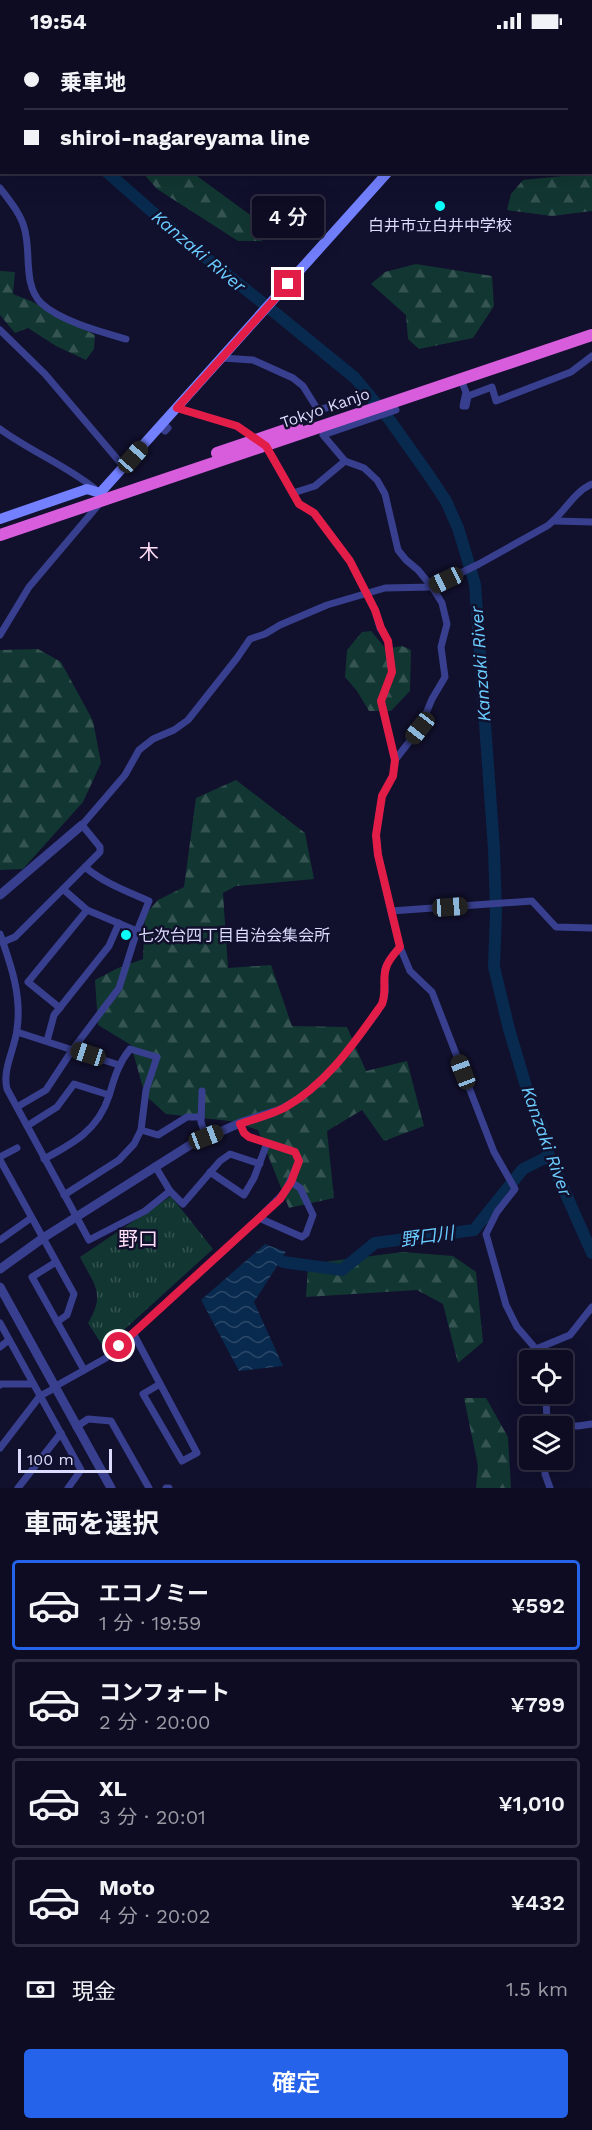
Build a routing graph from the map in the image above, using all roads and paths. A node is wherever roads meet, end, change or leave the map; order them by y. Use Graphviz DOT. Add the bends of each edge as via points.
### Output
graph roads {
  1 [pos="386,174"];
  2 [pos="0,188"];
  3 [pos="592,327"];
  4 [pos="0,330"];
  5 [pos="592,335"];
  6 [pos="126,339"];
  7 [pos="592,356"];
  8 [pos="222,358"];
  9 [pos="461,380"];
  10 [pos="391,404"];
  11 [pos="337,405"];
  12 [pos="177,408"];
  13 [pos="370,410"];
  14 [pos="0,429"];
  15 [pos="261,443"];
  16 [pos="345,461"];
  17 [pos="124,467"];
  18 [pos="592,484"];
  19 [pos="293,493"];
  20 [pos="101,497"];
  21 [pos="0,519"];
  22 [pos="555,521"];
  23 [pos="592,522"];
  24 [pos="0,527"];
  25 [pos="0,535"];
  26 [pos="432,587"];
  27 [pos="366,594"];
  28 [pos="0,615"];
  29 [pos="8,621"];
  30 [pos="0,635"];
  31 [pos="395,760"];
  32 [pos="82,825"];
  33 [pos="85,867"];
  34 [pos="64,890"];
  35 [pos="0,895"];
  36 [pos="87,910"];
  37 [pos="391,911"];
  38 [pos="119,923"];
  39 [pos="592,928"];
  40 [pos="137,931"];
  41 [pos="0,934"];
  42 [pos="3,942"];
  43 [pos="400,947"];
  44 [pos="60,1008"];
  45 [pos="17,1032"];
  46 [pos="47,1041"];
  47 [pos="73,1049"];
  48 [pos="119,1065"];
  49 [pos="202,1091"];
  50 [pos="109,1095"];
  51 [pos="17,1107"];
  52 [pos="274,1112"];
  53 [pos="201,1117"];
  54 [pos="240,1124"];
  55 [pos="27,1126"];
  56 [pos="141,1130"];
  57 [pos="206,1137"];
  58 [pos="267,1143"];
  59 [pos="17,1148"];
  60 [pos="0,1159"];
  61 [pos="44,1159"];
  62 [pos="260,1164"];
  63 [pos="155,1166"];
  64 [pos="210,1172"];
  65 [pos="291,1182"];
  66 [pos="170,1191"];
  67 [pos="64,1195"];
  68 [pos="76,1217"];
  69 [pos="31,1218"];
  70 [pos="259,1218"];
  71 [pos="43,1238"];
  72 [pos="0,1240"];
  73 [pos="56,1262"];
  74 [pos="0,1269"];
  75 [pos="0,1287"];
  76 [pos="592,1309"];
  77 [pos="57,1322"];
  78 [pos="0,1323"];
  79 [pos="133,1333"];
  80 [pos="9,1340"];
  81 [pos="0,1347"];
  82 [pos="536,1349"];
  83 [pos="84,1370"];
  84 [pos="33,1384"];
  85 [pos="160,1384"];
  86 [pos="0,1385"];
  87 [pos="54,1387"];
  88 [pos="40,1396"];
  89 [pos="592,1424"];
  90 [pos="76,1426"];
  91 [pos="573,1426"];
  92 [pos="61,1433"];
  93 [pos="0,1448"];
  94 [pos="546,1470"];
  95 [pos="18,1488"];
  96 [pos="68,1488"];
  97 [pos="111,1488"];
  98 [pos="149,1488"];
  99 [pos="550,1488"];
  1 -- 8 [label="main road"];
  2 -- 6 [label="street" via="24,226 28,270 41,303 77,322"];
  3 -- 10 [label="highway, Tokyo Kanjo"];
  4 -- 17 [label="street" via="45,374"];
  5 -- 9 [label="highway, Tokyo Kanjo"];
  7 -- 9 [label="street" via="571,372 496,401 492,387 468,396 463,406 466,392"];
  8 -- 11 [label="street" via="253,360 293,378 318,410"];
  8 -- 12 [label="main road"];
  9 -- 10 [label="highway, Tokyo Kanjo"];
  10 -- 13 [label="highway, Tokyo Kanjo"];
  12 -- 15 [label="street" via="237,426"];
  12 -- 17 [label="main road"];
  13 -- 15 [label="highway, Tokyo Kanjo"];
  13 -- 16 [label="street" via="323,435"];
  14 -- 20 [label="street" via="79,476"];
  15 -- 19 [label="street"];
  15 -- 20 [label="highway, Tokyo Kanjo"];
  16 -- 19 [label="street" via="315,486"];
  16 -- 26 [label="street" via="364,468 377,480 385,494 398,550"];
  17 -- 20 [label="main road"];
  18 -- 22 [label="street" via="581,489"];
  19 -- 27 [label="street" via="299,504 324,525 350,561"];
  20 -- 21 [label="main road" via="87,489"];
  20 -- 24 [label="highway, Tokyo Kanjo"];
  20 -- 25 [label="highway, Tokyo Kanjo"];
  20 -- 29 [label="street" via="29,587"];
  22 -- 23 [label="street"];
  22 -- 26 [label="street"];
  26 -- 27 [label="street" via="385,588"];
  26 -- 31 [label="street" via="442,603 447,624 441,647 445,677 420,728"];
  27 -- 31 [label="street" via="388,641 392,672 381,701"];
  27 -- 32 [label="street" via="327,604 250,639 188,720 140,750 125,775"];
  28 -- 29 [label="street"];
  29 -- 30 [label="street"];
  31 -- 37 [label="street" via="393,776 382,796 376,835"];
  32 -- 33 [label="street" via="100,847"];
  32 -- 35 [label="street"];
  33 -- 34 [label="street"];
  33 -- 40 [label="street" via="118,888 149,901"];
  34 -- 36 [label="street"];
  34 -- 42 [label="street" via="15,937"];
  36 -- 38 [label="street"];
  36 -- 44 [label="street" via="28,982"];
  37 -- 39 [label="street" via="532,901 556,927"];
  37 -- 43 [label="street"];
  38 -- 40 [label="street"];
  38 -- 44 [label="street" via="109,946"];
  40 -- 47 [label="street" via="119,988"];
  41 -- 42 [label="street"];
  42 -- 45 [label="street" via="18,995"];
  43 -- 52 [label="street" via="385,970 386,994 382,1004 357,1039 313,1087"];
  43 -- 82 [label="street" via="410,972 432,992 494,1152 515,1189 496,1212 486,1234 511,1316"];
  44 -- 46 [label="street" via="54,1015"];
  45 -- 46 [label="street"];
  45 -- 51 [label="street" via="5,1081"];
  46 -- 47 [label="street"];
  47 -- 48 [label="street"];
  47 -- 51 [label="street" via="46,1090"];
  48 -- 50 [label="street"];
  48 -- 56 [label="street" via="130,1049 156,1057 146,1090"];
  49 -- 53 [label="street"];
  50 -- 55 [label="street" via="74,1084 57,1107"];
  50 -- 61 [label="street" via="99,1118 86,1134"];
  51 -- 55 [label="street"];
  52 -- 54 [label="street"];
  53 -- 56 [label="street" via="187,1117 158,1135"];
  53 -- 57 [label="street"];
  54 -- 57 [label="street"];
  54 -- 58 [label="street" via="249,1137"];
  55 -- 61 [label="street"];
  56 -- 67 [label="street" via="119,1161"];
  57 -- 63 [label="street"];
  58 -- 62 [label="street"];
  58 -- 65 [label="street" via="295,1152 299,1161"];
  59 -- 60 [label="street"];
  60 -- 69 [label="street"];
  61 -- 67 [label="street"];
  62 -- 64 [label="street" via="231,1154"];
  62 -- 64 [label="street" via="244,1196"];
  63 -- 66 [label="street"];
  63 -- 68 [label="street"];
  64 -- 66 [label="street" via="183,1204"];
  65 -- 70 [label="street" via="280,1199"];
  65 -- 70 [label="street" via="300,1188 313,1215 306,1234 302,1237"];
  66 -- 68 [label="street" via="145,1211 89,1240"];
  67 -- 68 [label="street"];
  68 -- 71 [label="street"];
  69 -- 71 [label="street"];
  69 -- 72 [label="street"];
  70 -- 79 [label="street"];
  71 -- 73 [label="street"];
  71 -- 74 [label="street"];
  73 -- 77 [label="street" via="74,1294 68,1315"];
  73 -- 77 [label="street" via="32,1277"];
  75 -- 87 [label="street"];
  76 -- 82 [label="street" via="570,1335"];
  77 -- 83 [label="street"];
  78 -- 80 [label="street"];
  79 -- 83 [label="street" via="106,1358"];
  79 -- 85 [label="street"];
  80 -- 81 [label="street"];
  80 -- 84 [label="street"];
  83 -- 87 [label="street"];
  84 -- 86 [label="street"];
  84 -- 88 [label="street"];
  85 -- 85 [label="street" via="143,1394 182,1461 196,1453"];
  87 -- 88 [label="street"];
  87 -- 90 [label="street"];
  88 -- 92 [label="street"];
  88 -- 93 [label="street"];
  89 -- 91 [label="street"];
  90 -- 97 [label="street"];
  90 -- 98 [label="street" via="88,1419 111,1421"];
  92 -- 95 [label="street"];
  92 -- 96 [label="street" via="81,1470"];
  94 -- 99 [label="street"];
}
